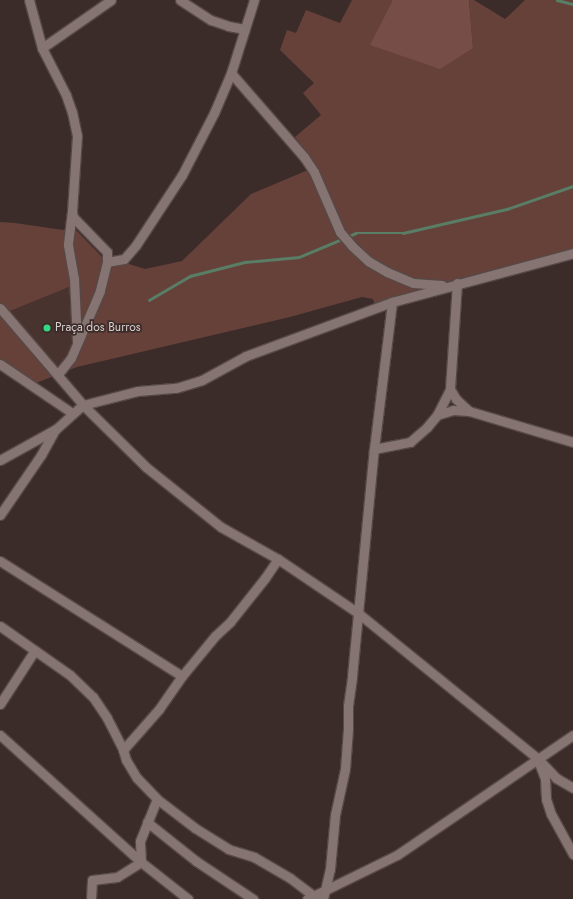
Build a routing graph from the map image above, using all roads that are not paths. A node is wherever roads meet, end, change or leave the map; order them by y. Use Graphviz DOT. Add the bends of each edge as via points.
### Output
graph roads {
  1 [pos="29,0"];
  2 [pos="111,0"];
  3 [pos="180,0"];
  4 [pos="254,0"];
  5 [pos="245,29"];
  6 [pos="42,48"];
  7 [pos="231,73"];
  8 [pos="72,211"];
  9 [pos="573,253"];
  10 [pos="107,262"];
  11 [pos="453,285"];
  12 [pos="392,302"];
  13 [pos="0,308"];
  14 [pos="77,344"];
  15 [pos="0,364"];
  16 [pos="58,374"];
  17 [pos="450,389"];
  18 [pos="83,405"];
  19 [pos="469,411"];
  20 [pos="72,413"];
  21 [pos="437,415"];
  22 [pos="56,429"];
  23 [pos="573,442"];
  24 [pos="374,449"];
  25 [pos="0,460"];
  26 [pos="0,515"];
  27 [pos="278,559"];
  28 [pos="0,561"];
  29 [pos="358,613"];
  30 [pos="0,626"];
  31 [pos="35,650"];
  32 [pos="182,676"];
  33 [pos="0,704"];
  34 [pos="573,735"];
  35 [pos="2,741"];
  36 [pos="123,750"];
  37 [pos="537,758"];
  38 [pos="573,788"];
  39 [pos="157,799"];
  40 [pos="147,822"];
  41 [pos="573,854"];
  42 [pos="141,862"];
  43 [pos="324,895"];
  44 [pos="310,897"];
  45 [pos="92,899"];
  46 [pos="188,899"];
  47 [pos="253,899"];
  1 -- 6 [label="street"];
  2 -- 6 [label="street"];
  3 -- 5 [label="street" via="211,20"];
  4 -- 5 [label="street"];
  5 -- 7 [label="street"];
  6 -- 8 [label="street" via="66,95 77,136"];
  7 -- 10 [label="street" via="214,113 162,207 124,259"];
  7 -- 11 [label="street" via="314,172 340,232 352,246 368,261 386,272 413,283"];
  8 -- 10 [label="street" via="74,217 107,252"];
  8 -- 14 [label="street" via="68,245 74,278"];
  9 -- 11 [label="street"];
  10 -- 14 [label="street" via="100,291"];
  11 -- 12 [label="street"];
  11 -- 17 [label="street"];
  12 -- 18 [label="street" via="246,356 202,380 176,388 138,391"];
  12 -- 24 [label="street"];
  13 -- 16 [label="street"];
  14 -- 16 [label="street" via="71,358"];
  15 -- 20 [label="street"];
  16 -- 18 [label="street"];
  17 -- 19 [label="street"];
  17 -- 21 [label="street"];
  18 -- 20 [label="street"];
  18 -- 27 [label="street" via="146,467 221,527"];
  19 -- 21 [label="street" via="453,410"];
  19 -- 23 [label="street"];
  20 -- 22 [label="street"];
  21 -- 24 [label="street" via="410,442"];
  22 -- 25 [label="street"];
  22 -- 26 [label="street"];
  24 -- 29 [label="street"];
  27 -- 29 [label="street"];
  27 -- 32 [label="street" via="230,622"];
  28 -- 32 [label="street"];
  29 -- 37 [label="street"];
  29 -- 43 [label="street" via="348,706 345,769 335,816 330,869"];
  30 -- 31 [label="street"];
  31 -- 33 [label="street"];
  31 -- 36 [label="street" via="70,675 92,698 107,718"];
  32 -- 36 [label="street"];
  34 -- 37 [label="street"];
  35 -- 42 [label="street"];
  36 -- 39 [label="street" via="137,778"];
  37 -- 38 [label="street" via="556,778"];
  37 -- 41 [label="street" via="545,779 546,799 551,814"];
  37 -- 43 [label="street" via="397,855"];
  39 -- 40 [label="street"];
  39 -- 44 [label="street" via="228,848 254,857 290,878"];
  40 -- 42 [label="street" via="140,841"];
  40 -- 47 [label="street" via="196,862"];
  42 -- 45 [label="street" via="117,877 92,880"];
  42 -- 46 [label="street"];
  43 -- 44 [label="street"];
}
